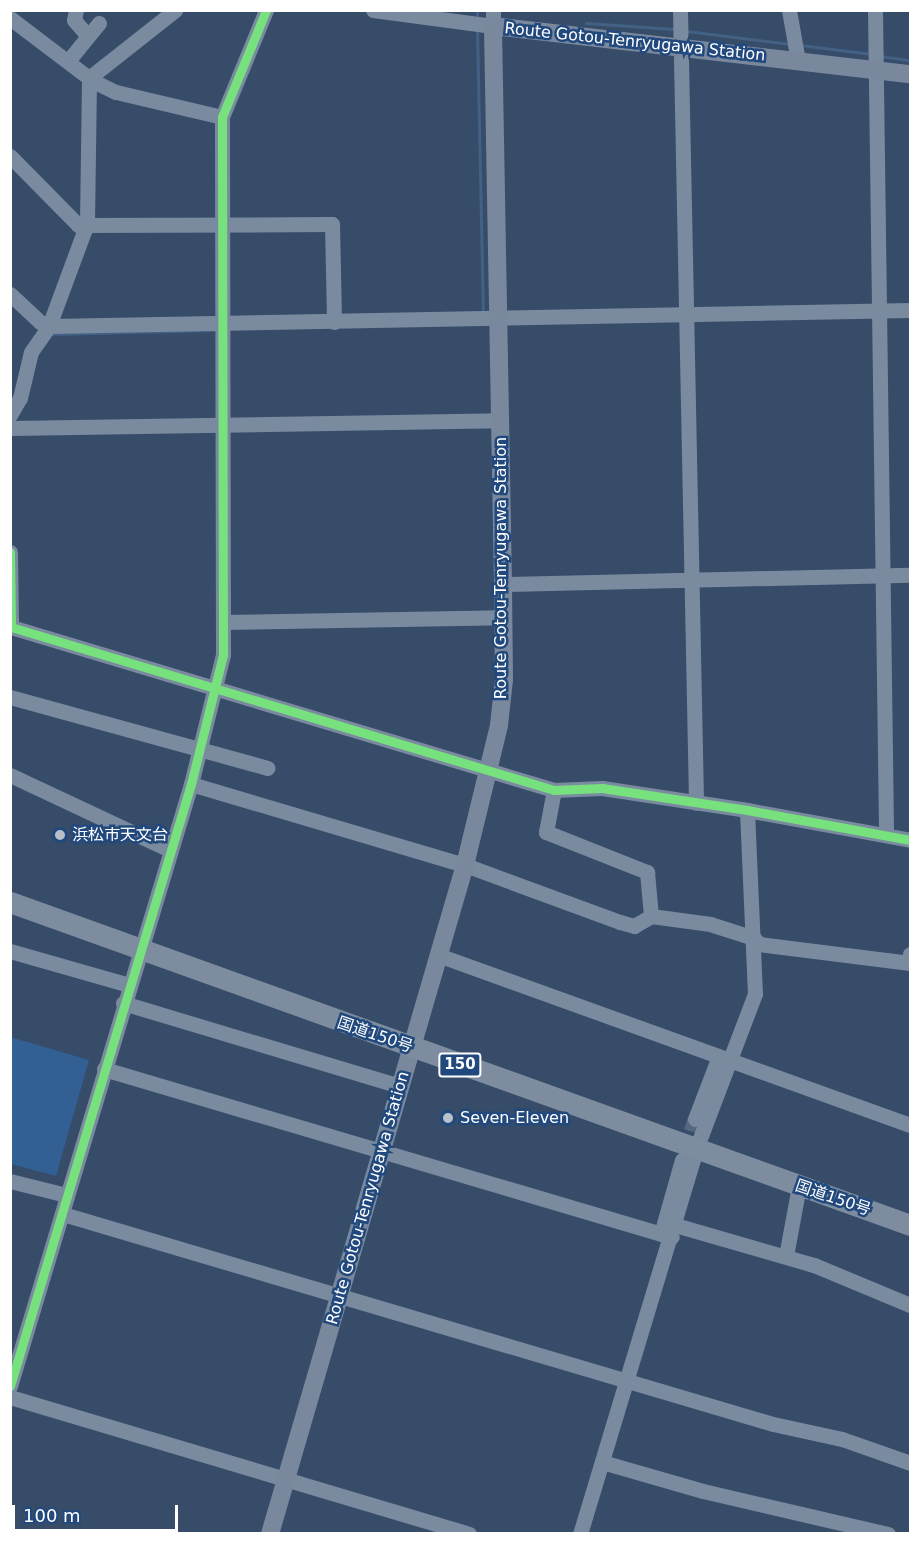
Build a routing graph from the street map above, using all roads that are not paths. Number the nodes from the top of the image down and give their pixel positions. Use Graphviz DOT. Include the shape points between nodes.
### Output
graph roads {
  1 [pos="76,10"];
  2 [pos="175,10"];
  3 [pos="266,10"];
  4 [pos="374,10"];
  5 [pos="680,10"];
  6 [pos="789,10"];
  7 [pos="874,10"];
  8 [pos="10,18"];
  9 [pos="493,18"];
  10 [pos="99,23"];
  11 [pos="88,36"];
  12 [pos="682,48"];
  13 [pos="68,61"];
  14 [pos="798,61"];
  15 [pos="875,70"];
  16 [pos="910,74"];
  17 [pos="89,78"];
  18 [pos="222,117"];
  19 [pos="10,156"];
  20 [pos="223,222"];
  21 [pos="87,223"];
  22 [pos="10,294"];
  23 [pos="877,310"];
  24 [pos="910,310"];
  25 [pos="687,314"];
  26 [pos="498,320"];
  27 [pos="334,322"];
  28 [pos="223,323"];
  29 [pos="49,326"];
  30 [pos="10,415"];
  31 [pos="501,420"];
  32 [pos="223,424"];
  33 [pos="10,428"];
  34 [pos="10,552"];
  35 [pos="882,575"];
  36 [pos="910,575"];
  37 [pos="691,580"];
  38 [pos="503,584"];
  39 [pos="503,617"];
  40 [pos="224,622"];
  41 [pos="12,633"];
  42 [pos="213,688"];
  43 [pos="10,697"];
  44 [pos="197,749"];
  45 [pos="267,768"];
  46 [pos="490,771"];
  47 [pos="10,775"];
  48 [pos="190,784"];
  49 [pos="554,790"];
  50 [pos="696,803"];
  51 [pos="747,810"];
  52 [pos="886,833"];
  53 [pos="910,840"];
  54 [pos="171,850"];
  55 [pos="465,865"];
  56 [pos="10,902"];
  57 [pos="651,915"];
  58 [pos="754,938"];
  59 [pos="140,949"];
  60 [pos="10,951"];
  61 [pos="910,954"];
  62 [pos="438,955"];
  63 [pos="129,985"];
  64 [pos="123,1003"];
  65 [pos="411,1047"];
  66 [pos="725,1059"];
  67 [pos="104,1069"];
  68 [pos="400,1086"];
  69 [pos="695,1119"];
  70 [pos="910,1125"];
  71 [pos="382,1150"];
  72 [pos="689,1155"];
  73 [pos="10,1181"];
  74 [pos="799,1186"];
  75 [pos="66,1195"];
  76 [pos="63,1214"];
  77 [pos="910,1226"];
  78 [pos="669,1232"];
  79 [pos="786,1256"];
  80 [pos="340,1295"];
  81 [pos="910,1305"];
  82 [pos="628,1380"];
  83 [pos="10,1386"];
  84 [pos="10,1397"];
  85 [pos="602,1462"];
  86 [pos="910,1463"];
  87 [pos="286,1480"];
  88 [pos="270,1533"];
  89 [pos="469,1533"];
  90 [pos="580,1533"];
  91 [pos="888,1533"];
  1 -- 11 [label="street" via="74,20"];
  2 -- 17 [label="street"];
  3 -- 18 [label="street"];
  4 -- 9 [label="street"];
  5 -- 12 [label="street"];
  6 -- 14 [label="street"];
  7 -- 15 [label="street"];
  8 -- 13 [label="street"];
  9 -- 12 [label="main road, Route Gotou-Tenryugawa Station"];
  9 -- 26 [label="main road, Route Gotou-Tenryugawa Station"];
  10 -- 11 [label="street"];
  11 -- 13 [label="street"];
  12 -- 14 [label="main road, Route Gotou-Tenryugawa Station"];
  12 -- 25 [label="street"];
  13 -- 17 [label="street"];
  14 -- 15 [label="main road, Route Gotou-Tenryugawa Station"];
  15 -- 16 [label="main road, Route Gotou-Tenryugawa Station"];
  15 -- 23 [label="street"];
  17 -- 18 [label="street" via="139,100"];
  17 -- 21 [label="street"];
  18 -- 20 [label="street"];
  19 -- 21 [label="street" via="78,225"];
  20 -- 21 [label="street"];
  20 -- 27 [label="street" via="332,224"];
  20 -- 28 [label="street"];
  21 -- 29 [label="street"];
  22 -- 29 [label="street"];
  23 -- 24 [label="street"];
  23 -- 25 [label="street"];
  23 -- 35 [label="street"];
  25 -- 26 [label="street"];
  25 -- 37 [label="street"];
  26 -- 27 [label="street"];
  26 -- 31 [label="main road, Route Gotou-Tenryugawa Station"];
  27 -- 28 [label="street"];
  28 -- 29 [label="street"];
  28 -- 32 [label="street"];
  29 -- 30 [label="street" via="31,352 20,398"];
  31 -- 32 [label="street"];
  31 -- 38 [label="main road, Route Gotou-Tenryugawa Station"];
  32 -- 33 [label="street"];
  32 -- 40 [label="street"];
  34 -- 41 [label="street"];
  35 -- 36 [label="street"];
  35 -- 37 [label="street"];
  35 -- 52 [label="street"];
  37 -- 38 [label="street"];
  37 -- 50 [label="street"];
  38 -- 39 [label="main road, Route Gotou-Tenryugawa Station"];
  39 -- 40 [label="street"];
  39 -- 46 [label="main road, Route Gotou-Tenryugawa Station" via="504,680"];
  40 -- 42 [label="street" via="223,655"];
  41 -- 42 [label="street"];
  42 -- 44 [label="street"];
  42 -- 46 [label="street"];
  43 -- 44 [label="street"];
  44 -- 45 [label="street"];
  44 -- 48 [label="street"];
  46 -- 49 [label="street"];
  46 -- 55 [label="main road, Route Gotou-Tenryugawa Station"];
  47 -- 54 [label="street"];
  48 -- 54 [label="street"];
  48 -- 55 [label="street"];
  49 -- 50 [label="street" via="602,789"];
  49 -- 57 [label="street" via="546,832 646,872"];
  50 -- 51 [label="street"];
  51 -- 52 [label="street"];
  51 -- 58 [label="street"];
  52 -- 53 [label="street"];
  54 -- 59 [label="street"];
  55 -- 57 [label="street" via="634,926"];
  55 -- 62 [label="main road, Route Gotou-Tenryugawa Station"];
  56 -- 59 [label="highway, 国道150号 / 150"];
  57 -- 58 [label="street" via="710,924"];
  58 -- 61 [label="street" via="759,944 910,963"];
  58 -- 66 [label="street" via="755,994"];
  59 -- 63 [label="street"];
  59 -- 65 [label="highway, 国道150号 / 150"];
  60 -- 63 [label="street"];
  62 -- 65 [label="main road, Route Gotou-Tenryugawa Station"];
  62 -- 66 [label="street"];
  63 -- 64 [label="street"];
  64 -- 67 [label="street"];
  64 -- 68 [label="street"];
  65 -- 68 [label="main road, Route Gotou-Tenryugawa Station"];
  65 -- 72 [label="highway, 国道150号 / 150"];
  66 -- 69 [label="street"];
  66 -- 70 [label="street"];
  66 -- 72 [label="street"];
  67 -- 71 [label="street"];
  67 -- 75 [label="street"];
  68 -- 71 [label="main road, Route Gotou-Tenryugawa Station"];
  71 -- 78 [label="street"];
  71 -- 80 [label="main road, Route Gotou-Tenryugawa Station"];
  72 -- 74 [label="highway, 国道150号 / 150"];
  72 -- 78 [label="street"];
  73 -- 75 [label="street"];
  74 -- 77 [label="highway, 国道150号 / 150"];
  74 -- 79 [label="street"];
  75 -- 76 [label="street"];
  76 -- 80 [label="street"];
  76 -- 83 [label="street"];
  78 -- 79 [label="street"];
  78 -- 82 [label="street"];
  79 -- 81 [label="street"];
  80 -- 82 [label="street"];
  80 -- 87 [label="main road, Route Gotou-Tenryugawa Station"];
  82 -- 85 [label="street"];
  82 -- 86 [label="street" via="773,1424 842,1439"];
  84 -- 87 [label="street"];
  85 -- 90 [label="street"];
  85 -- 91 [label="street" via="703,1491"];
  87 -- 88 [label="main road, Route Gotou-Tenryugawa Station"];
  87 -- 89 [label="street"];
}
